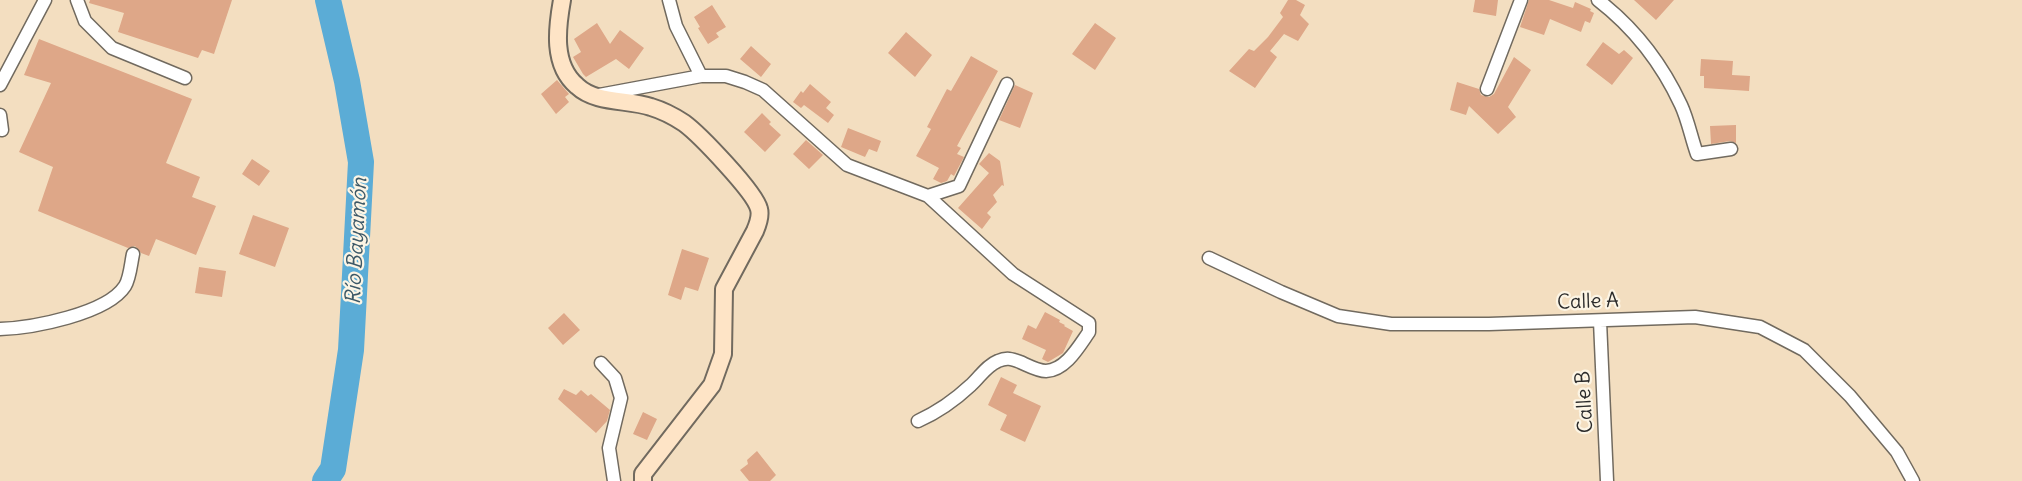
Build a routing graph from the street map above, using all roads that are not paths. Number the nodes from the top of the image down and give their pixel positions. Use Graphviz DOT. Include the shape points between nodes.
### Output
graph roads {
  1 [pos="45,0"];
  2 [pos="77,0"];
  3 [pos="562,0"];
  4 [pos="669,0"];
  5 [pos="1521,0"];
  6 [pos="1598,0"];
  7 [pos="701,76"];
  8 [pos="185,78"];
  9 [pos="1007,84"];
  10 [pos="0,85"];
  11 [pos="1487,90"];
  12 [pos="595,96"];
  13 [pos="0,115"];
  14 [pos="2,130"];
  15 [pos="1731,149"];
  16 [pos="928,196"];
  17 [pos="133,254"];
  18 [pos="1209,258"];
  19 [pos="1600,321"];
  20 [pos="0,328"];
  21 [pos="601,363"];
  22 [pos="918,421"];
  23 [pos="614,481"];
  24 [pos="643,481"];
  25 [pos="1607,481"];
  26 [pos="1913,481"];
  1 -- 10 [label="street"];
  2 -- 8 [label="street" via="85,21 112,48"];
  3 -- 12 [label="street" via="556,34 563,66 577,86"];
  4 -- 7 [label="street" via="676,26"];
  5 -- 11 [label="street"];
  6 -- 15 [label="street" via="1622,18 1670,83 1697,154"];
  7 -- 12 [label="street"];
  7 -- 16 [label="street" via="726,76 763,90 847,165"];
  9 -- 16 [label="street" via="959,186"];
  12 -- 24 [label="street" via="651,107 684,123 735,173 759,208 759,223 724,289 723,354 712,385 643,474"];
  13 -- 14 [label="street"];
  16 -- 22 [label="street" via="1013,274 1089,323 1089,332 1058,367 1046,371 1009,357 998,361 953,401"];
  17 -- 20 [label="street" via="125,286 104,304 63,320"];
  18 -- 19 [label="street, Calle A" via="1338,316 1391,324"];
  19 -- 25 [label="street, Calle B"];
  19 -- 26 [label="street, Calle A" via="1695,317 1760,327 1804,350 1850,396 1897,452"];
  21 -- 23 [label="street" via="615,378 621,398 609,448"];
}
